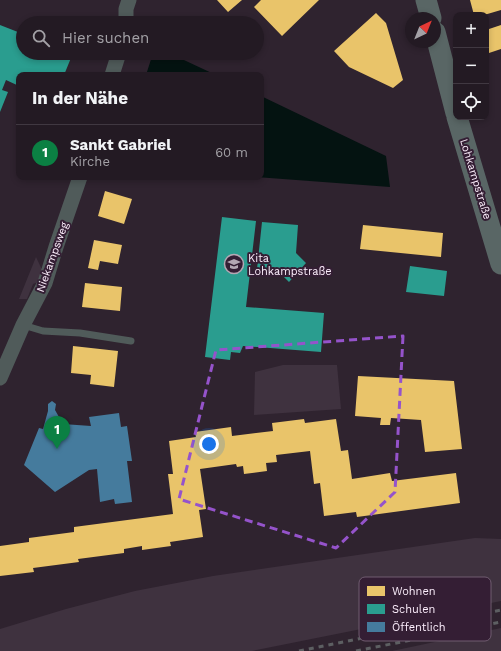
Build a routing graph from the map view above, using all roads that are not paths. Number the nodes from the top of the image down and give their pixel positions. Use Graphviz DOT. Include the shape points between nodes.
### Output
graph roads {
  1 [pos="128,0"];
  2 [pos="426,0"];
  3 [pos="429,12"];
  4 [pos="126,16"];
  5 [pos="439,48"];
  6 [pos="117,60"];
  7 [pos="113,72"];
  8 [pos="453,101"];
  9 [pos="458,120"];
  10 [pos="79,180"];
  11 [pos="501,264"];
  12 [pos="23,325"];
  13 [pos="131,341"];
  14 [pos="0,378"];
  1 -- 4 [label="street"];
  2 -- 3 [label="street"];
  5 -- 8 [label="street"];
  6 -- 7 [label="street"];
  9 -- 11 [label="street, Lohkampstraße"];
  10 -- 12 [label="street, Niekampsweg" via="45,283"];
  12 -- 13 [label="lane" via="43,331 80,333"];
  12 -- 14 [label="street, Niekampsweg"];
}
